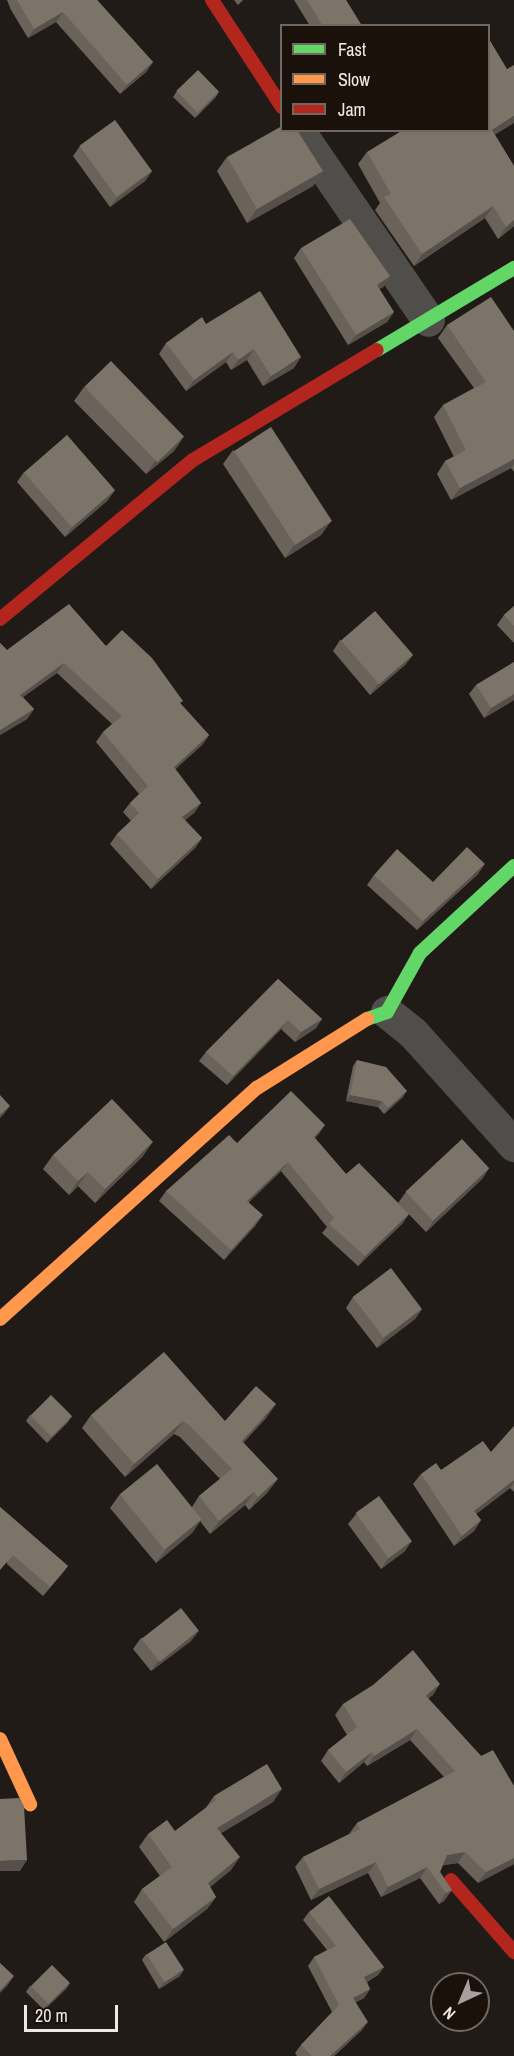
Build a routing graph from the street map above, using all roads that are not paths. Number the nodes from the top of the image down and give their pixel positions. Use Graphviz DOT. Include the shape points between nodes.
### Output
graph roads {
  1 [pos="212,0"];
  2 [pos="280,104"];
  3 [pos="299,132"];
  4 [pos="514,268"];
  5 [pos="428,320"];
  6 [pos="0,619"];
  7 [pos="514,866"];
  8 [pos="387,1012"];
  9 [pos="514,1145"];
  10 [pos="0,1319"];
  11 [pos="0,1739"];
  12 [pos="30,1804"];
  13 [pos="451,1880"];
  14 [pos="514,1952"];
  1 -- 2 [label="street"];
  3 -- 5 [label="street"];
  4 -- 5 [label="street"];
  5 -- 6 [label="street" via="193,460"];
  7 -- 8 [label="street" via="420,952"];
  8 -- 9 [label="street" via="413,1034"];
  8 -- 10 [label="street" via="360,1022 257,1088"];
  11 -- 12 [label="street"];
  13 -- 14 [label="street"];
}
